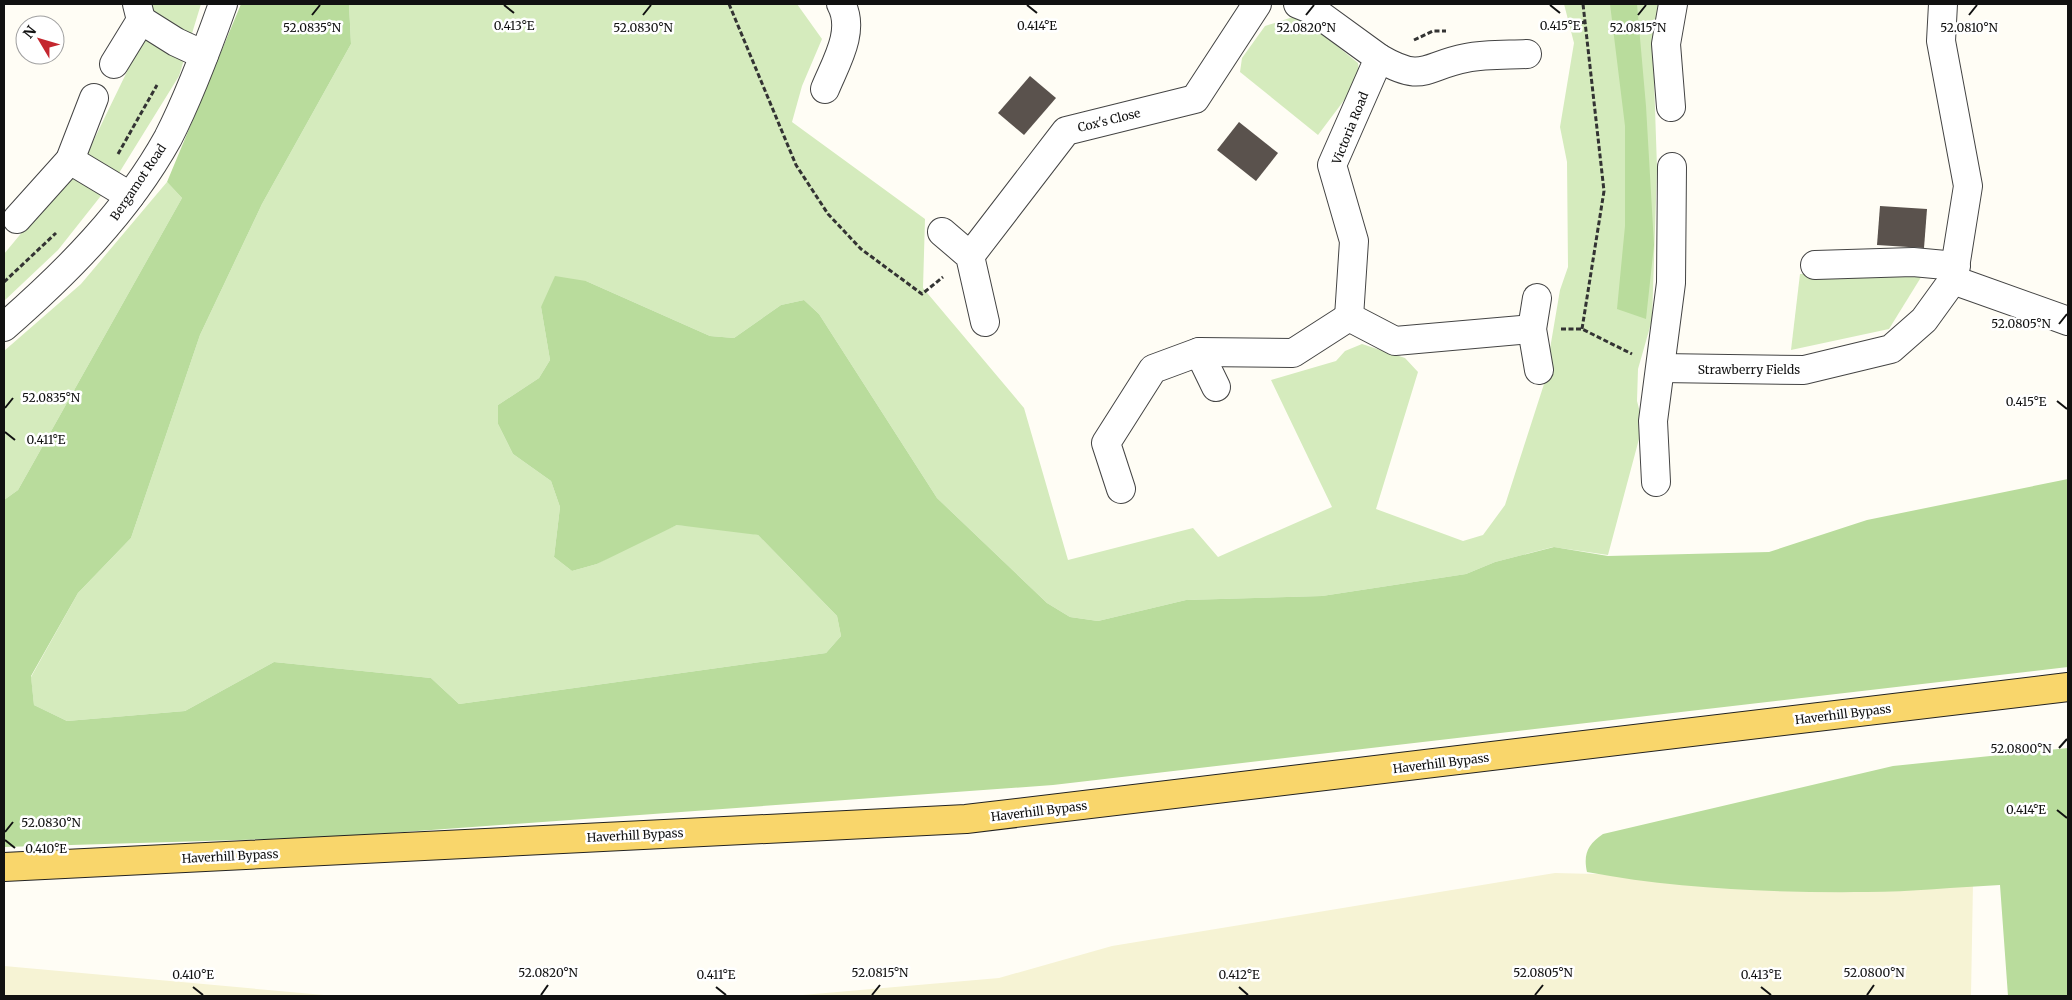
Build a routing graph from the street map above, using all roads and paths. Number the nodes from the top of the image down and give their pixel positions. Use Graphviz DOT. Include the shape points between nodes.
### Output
graph roads {
  1 [pos="223,4"];
  2 [pos="729,4"];
  3 [pos="841,4"];
  4 [pos="1257,4"];
  5 [pos="1298,4"];
  6 [pos="1583,4"];
  7 [pos="1673,4"];
  8 [pos="1943,4"];
  9 [pos="139,12"];
  10 [pos="1586,22"];
  11 [pos="1548,29"];
  12 [pos="1527,54"];
  13 [pos="204,55"];
  14 [pos="1379,58"];
  15 [pos="114,64"];
  16 [pos="825,89"];
  17 [pos="94,98"];
  18 [pos="1671,107"];
  19 [pos="70,160"];
  20 [pos="1672,167"];
  21 [pos="130,196"];
  22 [pos="17,219"];
  23 [pos="942,232"];
  24 [pos="970,256"];
  25 [pos="1816,265"];
  26 [pos="1955,273"];
  27 [pos="922,294"];
  28 [pos="1537,298"];
  29 [pos="1350,317"];
  30 [pos="2068,321"];
  31 [pos="985,322"];
  32 [pos="4,327"];
  33 [pos="1543,329"];
  34 [pos="1582,329"];
  35 [pos="1199,352"];
  36 [pos="1661,368"];
  37 [pos="1539,370"];
  38 [pos="1216,387"];
  39 [pos="1656,482"];
  40 [pos="1121,489"];
  41 [pos="2068,687"];
  42 [pos="4,867"];
  1 -- 13 [label="street, Bergamot Road"];
  2 -- 27 [label="path" via="796,165 828,214 861,249"];
  3 -- 16 [label="street" via="846,12 845,41"];
  4 -- 24 [label="street, Cox's Close" via="1195,99 1066,131"];
  5 -- 14 [label="street" via="1313,10"];
  6 -- 10 [label="path"];
  7 -- 18 [label="street" via="1666,44"];
  8 -- 26 [label="street, Strawberry Fields" via="1941,40 1968,186"];
  9 -- 13 [label="street" via="176,42"];
  9 -- 15 [label="street"];
  10 -- 11 [label="path"];
  10 -- 34 [label="path" via="1604,191"];
  12 -- 14 [label="street" via="1466,58 1423,72 1400,70"];
  13 -- 21 [label="street, Bergamot Road" via="168,138"];
  14 -- 29 [label="street, Victoria Road" via="1332,165 1354,241"];
  17 -- 19 [label="street"];
  19 -- 21 [label="street"];
  19 -- 22 [label="street"];
  20 -- 36 [label="street" via="1671,283"];
  21 -- 32 [label="street, Bergamot Road" via="86,250 46,291"];
  23 -- 24 [label="street"];
  24 -- 31 [label="street"];
  25 -- 26 [label="street" via="1913,262"];
  26 -- 30 [label="street"];
  26 -- 36 [label="street, Strawberry Fields" via="1924,320 1892,349 1804,370"];
  28 -- 33 [label="street"];
  29 -- 33 [label="street" via="1395,341"];
  29 -- 35 [label="street" via="1293,353"];
  33 -- 34 [label="path"];
  33 -- 37 [label="street"];
  34 -- 36 [label="path"];
  35 -- 38 [label="street"];
  35 -- 40 [label="street" via="1153,369 1106,443"];
  36 -- 39 [label="street" via="1653,421"];
  41 -- 42 [label="main road, Haverhill Bypass" via="966,819"];
}
